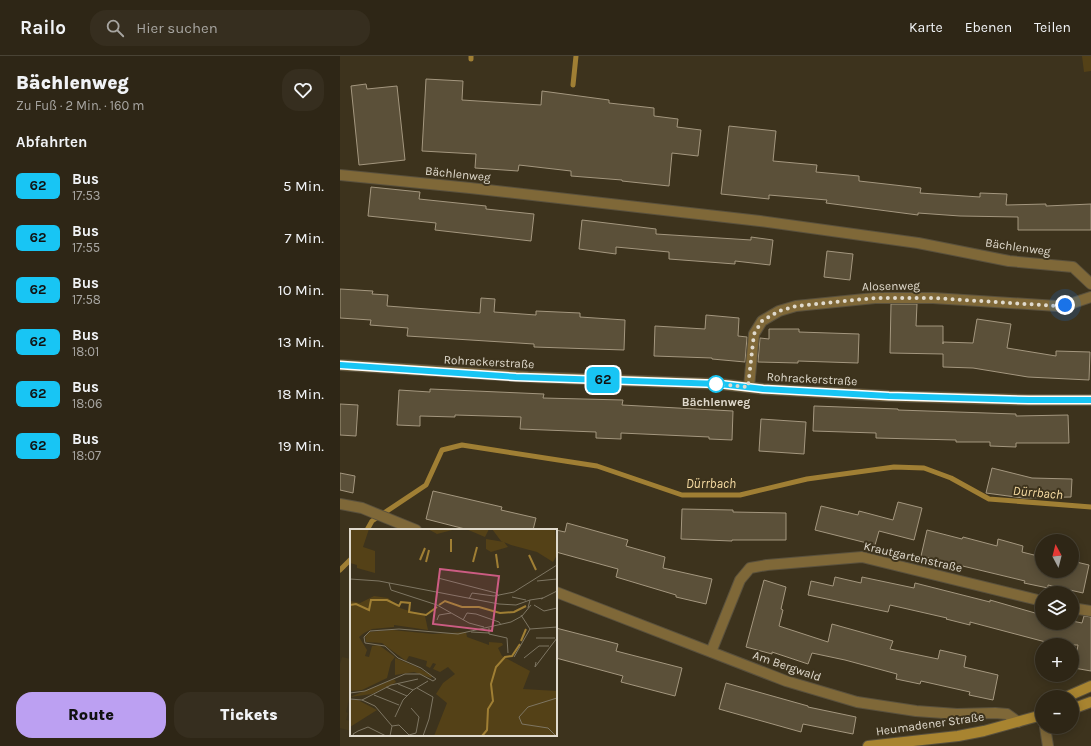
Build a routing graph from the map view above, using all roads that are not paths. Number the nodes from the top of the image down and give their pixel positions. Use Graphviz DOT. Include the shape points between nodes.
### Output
graph roads {
  1 [pos="340,175"];
  2 [pos="1091,284"];
  3 [pos="1091,297"];
  4 [pos="340,365"];
  5 [pos="748,387"];
  6 [pos="1091,400"];
  7 [pos="340,504"];
  8 [pos="414,529"];
  9 [pos="557,592"];
  10 [pos="1035,599"];
  11 [pos="1079,609"];
  12 [pos="1091,611"];
  13 [pos="710,652"];
  14 [pos="1091,686"];
  15 [pos="1079,690"];
  16 [pos="1091,702"];
  17 [pos="1079,706"];
  18 [pos="1035,717"];
  19 [pos="1018,722"];
  20 [pos="1046,734"];
  21 [pos="868,746"];
  22 [pos="1048,746"];
  1 -- 2 [label="street, Bächlenweg" via="760,221 918,243 1009,261 1073,267"];
  3 -- 5 [label="street, Alosenweg" via="1057,306 933,298 875,298 796,306 779,311 762,321 754,334"];
  4 -- 5 [label="street, Rohrackerstraße" via="516,377"];
  5 -- 6 [label="street, Rohrackerstraße" via="889,396"];
  7 -- 8 [label="street" via="362,508"];
  9 -- 13 [label="street, Am Bergwald"];
  10 -- 13 [label="street, Krautgartenstraße" via="862,557 767,565 750,568 740,580"];
  11 -- 12 [label="street"];
  13 -- 19 [label="street, Am Bergwald" via="786,681 857,702 950,714 1007,714"];
  14 -- 15 [label="main road"];
  16 -- 17 [label="main road"];
  18 -- 19 [label="main road, Heumadener Straße"];
  19 -- 21 [label="main road, Heumadener Straße" via="984,732"];
  20 -- 22 [label="street"];
}
